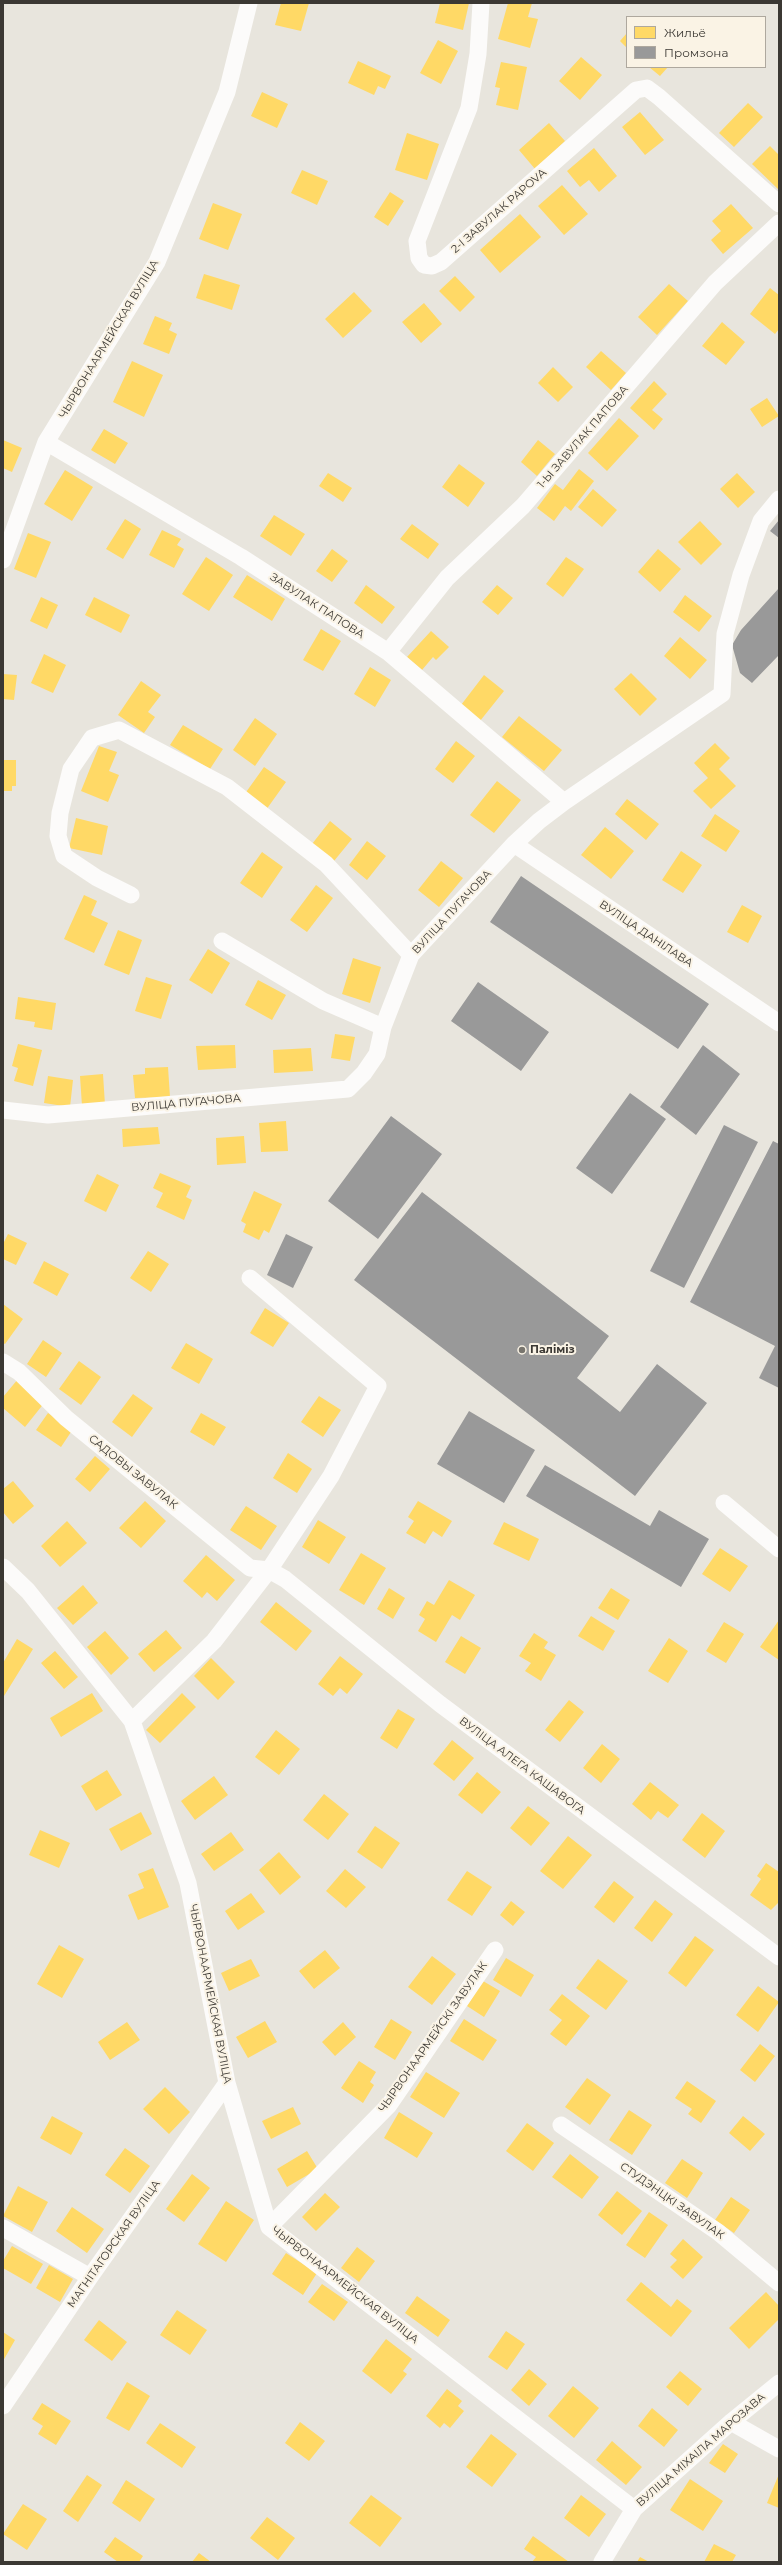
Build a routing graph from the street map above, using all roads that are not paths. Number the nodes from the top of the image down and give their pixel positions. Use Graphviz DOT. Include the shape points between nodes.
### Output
graph roads {
  1 [pos="249,3"];
  2 [pos="481,3"];
  3 [pos="779,204"];
  4 [pos="779,223"];
  5 [pos="46,442"];
  6 [pos="779,499"];
  7 [pos="3,560"];
  8 [pos="388,652"];
  9 [pos="564,802"];
  10 [pos="514,844"];
  11 [pos="131,895"];
  12 [pos="222,941"];
  13 [pos="411,955"];
  14 [pos="779,1023"];
  15 [pos="384,1027"];
  16 [pos="3,1110"];
  17 [pos="250,1278"];
  18 [pos="3,1362"];
  19 [pos="724,1503"];
  20 [pos="779,1549"];
  21 [pos="3,1567"];
  22 [pos="269,1570"];
  23 [pos="132,1721"];
  24 [pos="495,1950"];
  25 [pos="779,1957"];
  26 [pos="227,2083"];
  27 [pos="561,2125"];
  28 [pos="269,2227"];
  29 [pos="3,2228"];
  30 [pos="90,2277"];
  31 [pos="779,2283"];
  32 [pos="779,2383"];
  33 [pos="3,2406"];
  34 [pos="731,2422"];
  35 [pos="779,2449"];
  36 [pos="634,2509"];
  37 [pos="602,2562"];
  1 -- 5 [label="street, ЧЫРВОНААРМЕЙСКАЯ ВУЛІЦА" via="227,92 157,262"];
  2 -- 3 [label="street, 2-І ЗАВУЛАК PAPOVA" via="478,54 469,108 417,242 419,258 424,265 432,266 441,262 636,90 647,88"];
  4 -- 8 [label="street, 1-Ы ЗАВУЛАК ПАПОВА" via="715,283 523,506 447,578"];
  5 -- 7 [label="street, ЧЫРВОНААРМЕЙСКАЯ ВУЛІЦА"];
  5 -- 8 [label="street, ЗАВУЛАК ПАПОВА" via="241,556"];
  6 -- 9 [label="street, ВУЛІЦА ПУГАЧОВА" via="761,522 742,575 725,634 722,694"];
  8 -- 9 [label="street, ЗАВУЛАК ПАПОВА"];
  9 -- 10 [label="street, ВУЛІЦА ПУГАЧОВА"];
  10 -- 13 [label="street, ВУЛІЦА ПУГАЧОВА"];
  10 -- 14 [label="street, ВУЛІЦА ДАНІЛАВА"];
  11 -- 13 [label="street" via="97,878 64,856 58,836 60,813 71,769 92,738 119,730 227,787 326,864"];
  12 -- 15 [label="street" via="323,1001"];
  13 -- 15 [label="street, ВУЛІЦА ПУГАЧОВА"];
  15 -- 16 [label="street, ВУЛІЦА ПУГАЧОВА" via="377,1054 364,1073 348,1089 48,1115"];
  17 -- 22 [label="street" via="378,1386 331,1476"];
  18 -- 22 [label="street, САДОВЫ ЗАВУЛАК" via="19,1372 66,1418 250,1568"];
  19 -- 20 [label="street"];
  21 -- 23 [label="street, ЧЫРВОНААРМЕЙСКАЯ ВУЛІЦА" via="28,1591"];
  22 -- 23 [label="street" via="214,1641"];
  22 -- 25 [label="street, ВУЛІЦА АЛЕГА КАШАВОГА" via="285,1579 440,1704"];
  23 -- 26 [label="street, ЧЫРВОНААРМЕЙСКАЯ ВУЛІЦА" via="188,1883"];
  24 -- 28 [label="street, ЧЫРВОНААРМЕЙСКІ ЗАВУЛАК" via="389,2105"];
  26 -- 28 [label="street, ЧЫРВОНААРМЕЙСКАЯ ВУЛІЦА"];
  26 -- 30 [label="street, МАГНІТАГОРСКАЯ ВУЛІЦА"];
  27 -- 31 [label="street, СТУДЭНЦКІ ЗАВУЛАК" via="718,2232"];
  28 -- 36 [label="street, ЧЫРВОНААРМЕЙСКАЯ ВУЛІЦА"];
  29 -- 30 [label="street"];
  30 -- 33 [label="street, МАГНІТАГОРСКАЯ ВУЛІЦА"];
  32 -- 34 [label="street, ВУЛІЦА МІХАІЛА МАРОЗАВА"];
  34 -- 35 [label="street"];
  34 -- 36 [label="street, ВУЛІЦА МІХАІЛА МАРОЗАВА"];
  36 -- 37 [label="street, ВУЛІЦА МІХАІЛА МАРОЗАВА"];
}
